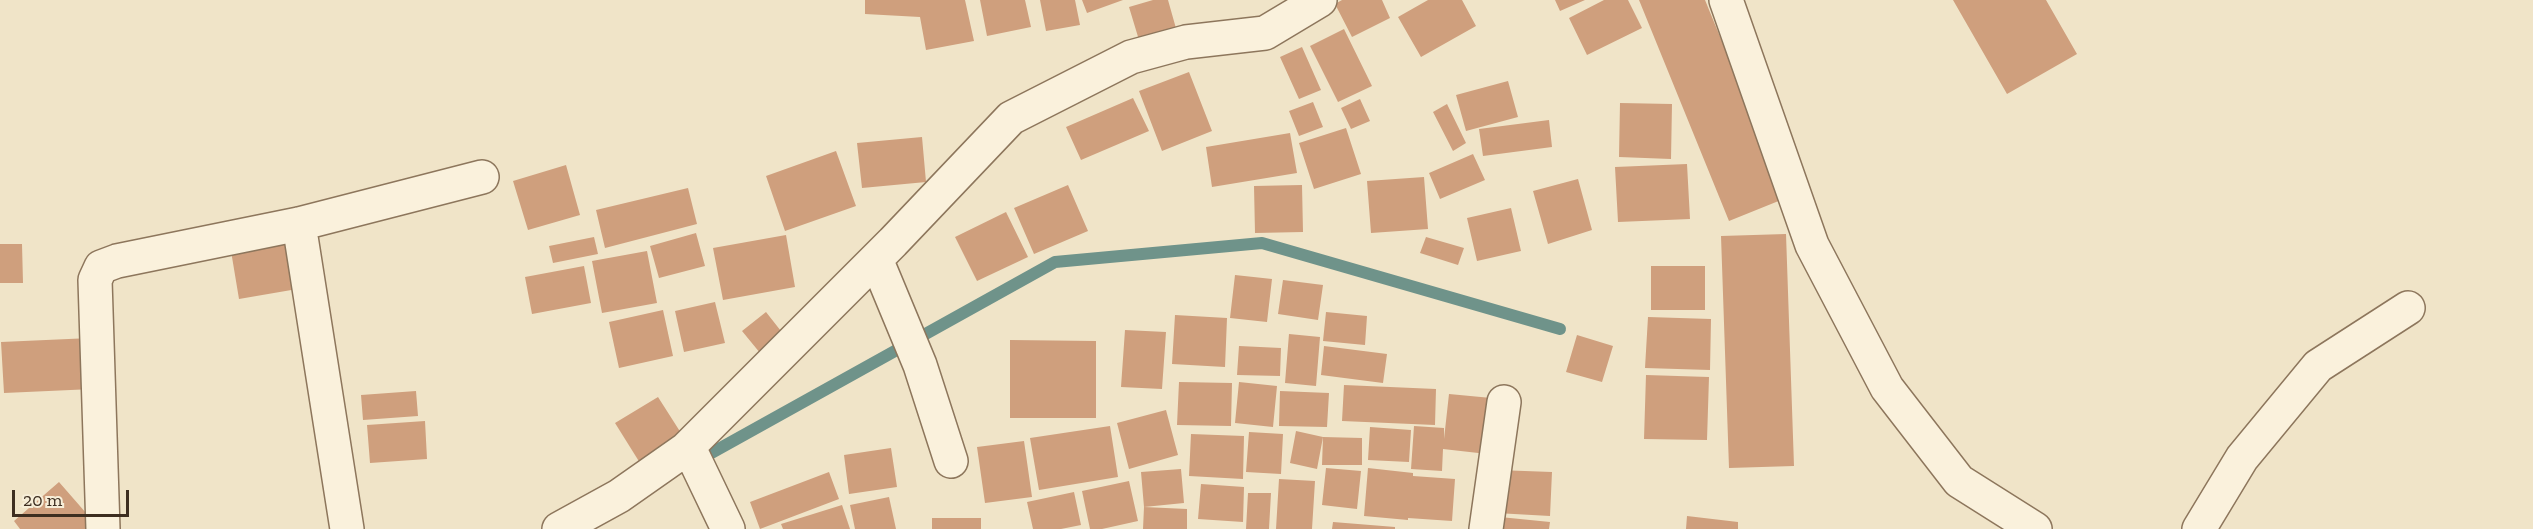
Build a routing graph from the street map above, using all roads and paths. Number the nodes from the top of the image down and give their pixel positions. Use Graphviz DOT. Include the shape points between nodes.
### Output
graph roads {
  1 [pos="1320,0"];
  2 [pos="1726,0"];
  3 [pos="482,177"];
  4 [pos="300,224"];
  5 [pos="876,259"];
  6 [pos="2408,308"];
  7 [pos="1504,402"];
  8 [pos="951,461"];
  9 [pos="696,464"];
  10 [pos="104,529"];
  11 [pos="347,529"];
  12 [pos="559,529"];
  13 [pos="728,529"];
  14 [pos="1486,529"];
  15 [pos="2035,529"];
  16 [pos="2199,529"];
  1 -- 5 [label="street" via="1265,33 1186,42 1131,57 1011,118"];
  2 -- 15 [label="street" via="1812,245 1887,388 1959,481"];
  3 -- 4 [label="street"];
  4 -- 10 [label="street" via="101,267 95,280"];
  4 -- 11 [label="street"];
  5 -- 8 [label="street" via="920,365"];
  5 -- 9 [label="street"];
  6 -- 16 [label="street" via="2318,366 2242,459"];
  7 -- 14 [label="street"];
  9 -- 12 [label="street" via="619,496"];
  9 -- 13 [label="street"];
}
